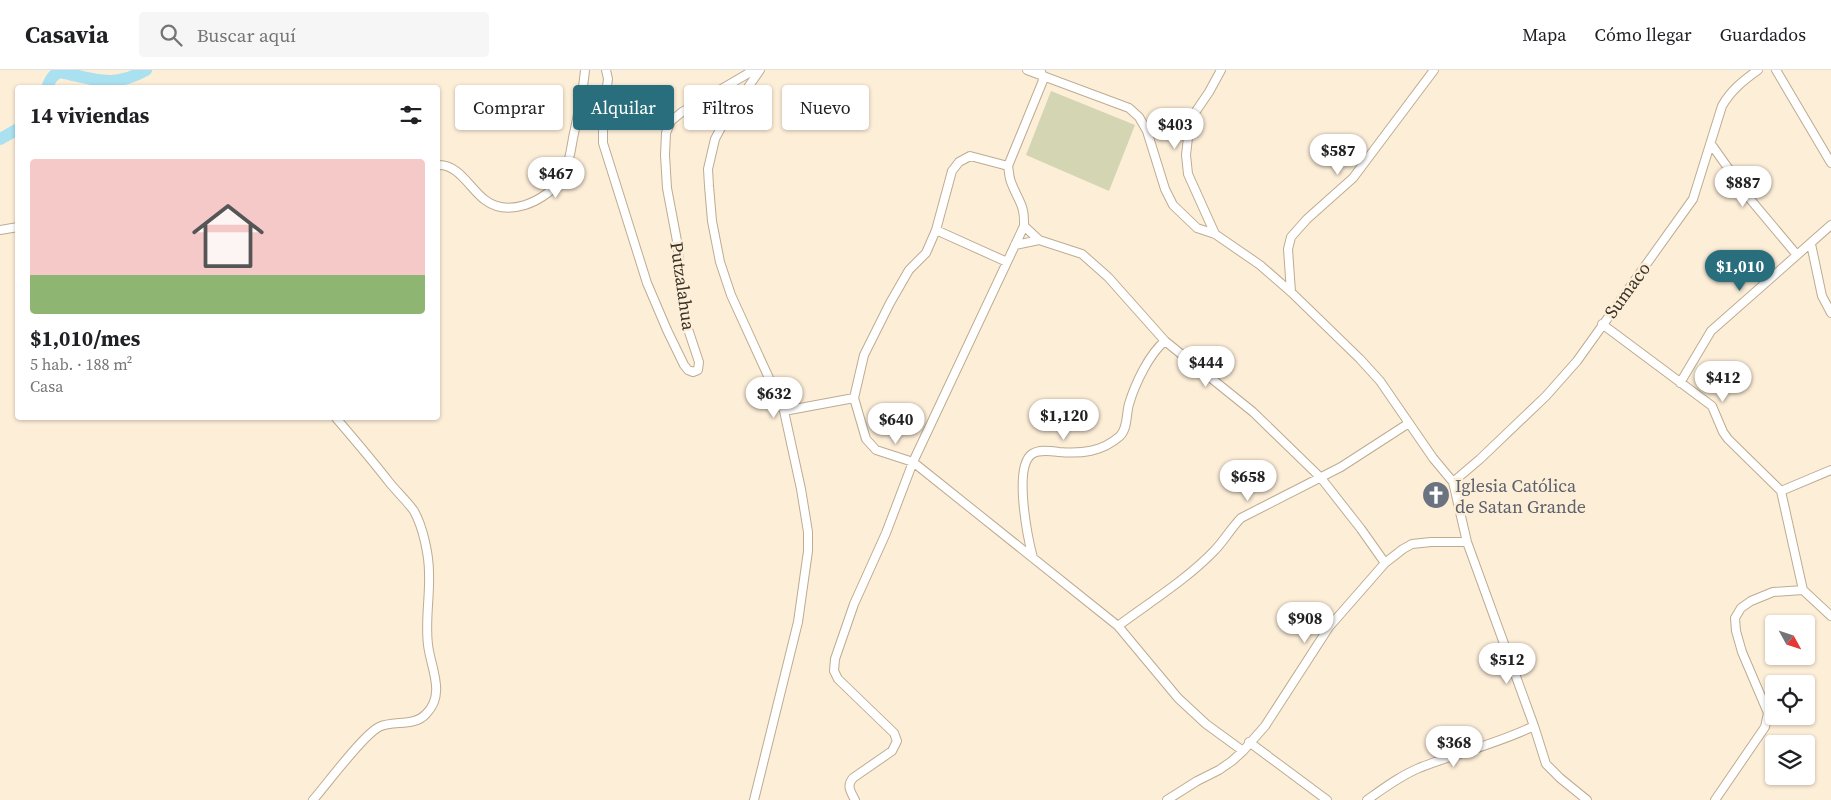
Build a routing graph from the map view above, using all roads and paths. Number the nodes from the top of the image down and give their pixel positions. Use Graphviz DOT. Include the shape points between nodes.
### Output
graph roads {
  1 [pos="586,70"];
  2 [pos="606,70"];
  3 [pos="754,70"];
  4 [pos="760,70"];
  5 [pos="1027,70"];
  6 [pos="1221,70"];
  7 [pos="1434,70"];
  8 [pos="1758,70"];
  9 [pos="1776,70"];
  10 [pos="1042,74"];
  11 [pos="1711,144"];
  12 [pos="1831,160"];
  13 [pos="440,165"];
  14 [pos="1008,166"];
  15 [pos="1831,225"];
  16 [pos="1024,226"];
  17 [pos="15,228"];
  18 [pos="0,230"];
  19 [pos="936,230"];
  20 [pos="1215,234"];
  21 [pos="1039,240"];
  22 [pos="1812,244"];
  23 [pos="1015,245"];
  24 [pos="1797,254"];
  25 [pos="1007,262"];
  26 [pos="1291,292"];
  27 [pos="1831,313"];
  28 [pos="1602,324"];
  29 [pos="1164,341"];
  30 [pos="1680,383"];
  31 [pos="854,398"];
  32 [pos="784,411"];
  33 [pos="338,420"];
  34 [pos="1409,423"];
  35 [pos="913,462"];
  36 [pos="1831,470"];
  37 [pos="1321,478"];
  38 [pos="1453,482"];
  39 [pos="1781,491"];
  40 [pos="1467,542"];
  41 [pos="1033,558"];
  42 [pos="1385,563"];
  43 [pos="1803,590"];
  44 [pos="1831,616"];
  45 [pos="1118,626"];
  46 [pos="1534,726"];
  47 [pos="1249,742"];
  48 [pos="1242,751"];
  49 [pos="1175,794"];
  50 [pos="313,800"];
  51 [pos="754,800"];
  52 [pos="855,800"];
  53 [pos="1167,800"];
  54 [pos="1182,800"];
  55 [pos="1327,800"];
  56 [pos="1367,800"];
  57 [pos="1587,800"];
  58 [pos="1715,800"];
  1 -- 13 [label="street" via="564,174 538,200 508,208 495,206 456,172"];
  2 -- 3 [label="street, Putzalahua" via="603,142 647,283 684,365 693,372 698,370 699,362 684,317 677,241 667,188 666,134 671,121 682,112"];
  4 -- 32 [label="street" via="715,139 708,169 709,186 720,262"];
  5 -- 10 [label="street"];
  6 -- 20 [label="street" via="1190,120 1186,154 1188,174"];
  7 -- 26 [label="street" via="1352,178 1291,237 1288,249"];
  8 -- 11 [label="street, Sumaco" via="1728,96"];
  9 -- 12 [label="street"];
  10 -- 14 [label="street"];
  10 -- 20 [label="street" via="1129,108 1139,117 1174,205 1196,228"];
  11 -- 24 [label="street" via="1750,199"];
  11 -- 28 [label="street, Sumaco" via="1693,198"];
  14 -- 16 [label="street" via="1011,182 1025,213"];
  14 -- 19 [label="street" via="970,156 959,162 952,171"];
  15 -- 22 [label="street"];
  16 -- 21 [label="street"];
  16 -- 23 [label="street"];
  17 -- 18 [label="street"];
  19 -- 25 [label="street"];
  19 -- 31 [label="street" via="926,253 909,270 864,355"];
  20 -- 26 [label="street" via="1260,265"];
  21 -- 23 [label="street"];
  21 -- 29 [label="street" via="1082,254 1095,264"];
  22 -- 24 [label="street"];
  22 -- 27 [label="street" via="1822,296"];
  23 -- 25 [label="street"];
  24 -- 30 [label="street" via="1711,331"];
  25 -- 35 [label="street"];
  26 -- 34 [label="street" via="1380,381"];
  28 -- 30 [label="street"];
  28 -- 38 [label="street, Sumaco" via="1562,379"];
  29 -- 37 [label="street" via="1253,412"];
  29 -- 41 [label="street" via="1139,380 1129,402 1125,430 1120,436 1092,452 1041,451 1032,454 1027,461 1022,500"];
  30 -- 39 [label="street" via="1712,406 1728,439"];
  31 -- 32 [label="street"];
  31 -- 35 [label="street" via="866,439 876,450"];
  32 -- 51 [label="street" via="801,489 808,551 798,622"];
  33 -- 50 [label="street" via="414,512 425,541 429,573 428,646 437,691 425,715 410,722 388,723 377,728"];
  34 -- 37 [label="street"];
  34 -- 38 [label="street"];
  35 -- 41 [label="street"];
  35 -- 52 [label="street" via="834,659 838,679 894,733 896,741 892,751 849,782"];
  36 -- 39 [label="street"];
  37 -- 42 [label="street"];
  37 -- 45 [label="street" via="1241,518 1187,575"];
  38 -- 40 [label="street"];
  39 -- 43 [label="street"];
  40 -- 42 [label="street" via="1412,544"];
  40 -- 46 [label="street"];
  41 -- 45 [label="street"];
  42 -- 47 [label="street" via="1329,627 1265,726"];
  43 -- 44 [label="street"];
  43 -- 58 [label="street" via="1773,592 1751,601 1735,618 1742,652 1768,713 1765,727"];
  45 -- 48 [label="street" via="1178,698"];
  46 -- 56 [label="street" via="1504,740 1420,768"];
  46 -- 57 [label="street" via="1546,764"];
  47 -- 48 [label="street"];
  47 -- 55 [label="street"];
  48 -- 49 [label="street" via="1219,770"];
  49 -- 53 [label="street"];
  49 -- 54 [label="street"];
}
